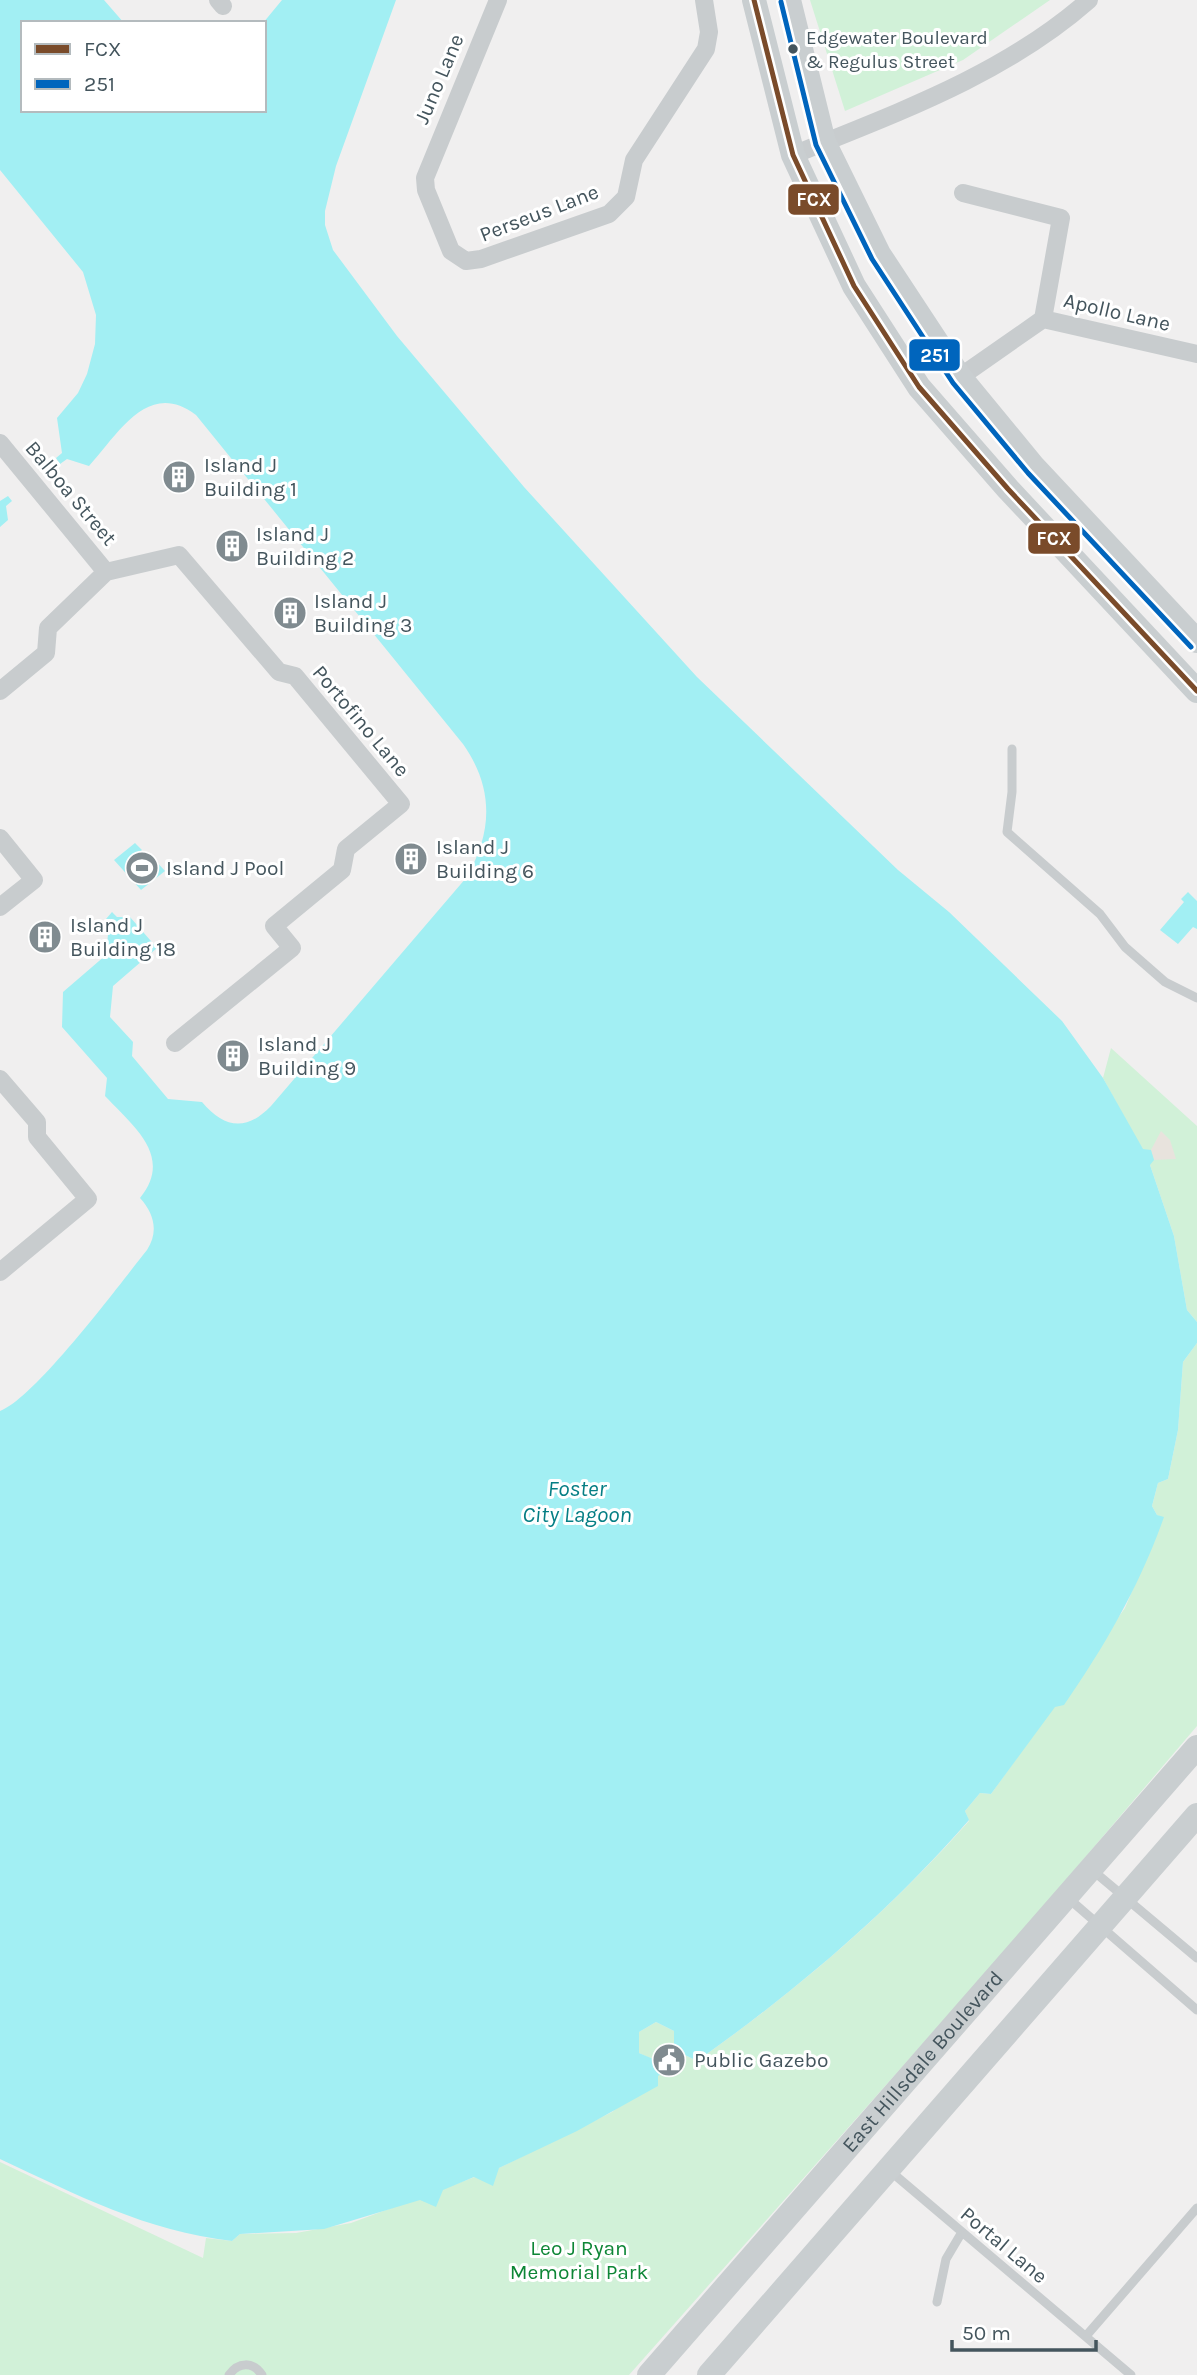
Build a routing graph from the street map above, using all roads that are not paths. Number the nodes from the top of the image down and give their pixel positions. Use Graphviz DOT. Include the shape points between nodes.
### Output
graph roads {
  1 [pos="498,0"];
  2 [pos="704,0"];
  3 [pos="754,0"];
  4 [pos="789,0"];
  5 [pos="1089,0"];
  6 [pos="824,142"];
  7 [pos="793,155"];
  8 [pos="425,178"];
  9 [pos="962,194"];
  10 [pos="1043,319"];
  11 [pos="1197,354"];
  12 [pos="960,377"];
  13 [pos="0,443"];
  14 [pos="106,572"];
  15 [pos="1197,642"];
  16 [pos="0,691"];
  17 [pos="1197,691"];
  18 [pos="1012,749"];
  19 [pos="0,838"];
  20 [pos="0,907"];
  21 [pos="1197,998"];
  22 [pos="175,1043"];
  23 [pos="0,1079"];
  24 [pos="0,1272"];
  25 [pos="1197,1747"];
  26 [pos="1197,1815"];
  27 [pos="1091,1869"];
  28 [pos="1067,1897"];
  29 [pos="1124,1898"];
  30 [pos="1100,1926"];
  31 [pos="1197,1958"];
  32 [pos="1197,2010"];
  33 [pos="888,2169"];
  34 [pos="1197,2208"];
  35 [pos="962,2232"];
  36 [pos="937,2302"];
  37 [pos="1086,2336"];
  38 [pos="229,2375"];
  39 [pos="262,2375"];
  40 [pos="649,2375"];
  41 [pos="709,2375"];
  42 [pos="1131,2375"];
  1 -- 8 [label="street, Juno Lane"];
  2 -- 8 [label="street, Perseus Lane" via="709,32 706,49 634,160 626,197 609,214 481,260 466,261 451,251"];
  3 -- 7 [label="main road"];
  4 -- 6 [label="main road"];
  5 -- 6 [label="street" via="1057,28 961,85"];
  6 -- 7 [label="street"];
  6 -- 12 [label="main road" via="879,254"];
  7 -- 17 [label="main road" via="855,286 919,387"];
  9 -- 10 [label="street" via="1061,218"];
  10 -- 11 [label="street, Apollo Lane"];
  10 -- 12 [label="street, Apollo Lane"];
  12 -- 15 [label="main road" via="1034,467"];
  13 -- 14 [label="street, Balboa Street"];
  14 -- 16 [label="street" via="48,628 46,653"];
  14 -- 22 [label="street, Portofino Lane" via="179,555 279,672 295,676 401,804 346,849 342,870 274,926 292,948"];
  18 -- 21 [label="lane" via="1013,792 1007,832 1100,914 1125,947 1166,982"];
  19 -- 20 [label="street" via="34,880"];
  23 -- 24 [label="street" via="37,1122 37,1137 88,1199"];
  25 -- 27 [label="main road, East Hillsdale Boulevard"];
  26 -- 29 [label="main road, East Hillsdale Boulevard"];
  27 -- 28 [label="main road, East Hillsdale Boulevard"];
  27 -- 29 [label="lane"];
  28 -- 30 [label="lane"];
  28 -- 40 [label="main road, East Hillsdale Boulevard"];
  29 -- 30 [label="main road, East Hillsdale Boulevard"];
  29 -- 31 [label="lane"];
  30 -- 32 [label="lane"];
  30 -- 33 [label="main road, East Hillsdale Boulevard"];
  33 -- 35 [label="lane, Portal Lane"];
  33 -- 41 [label="main road, East Hillsdale Boulevard"];
  34 -- 37 [label="lane"];
  35 -- 36 [label="lane" via="946,2259"];
  35 -- 37 [label="lane, Portal Lane"];
  37 -- 42 [label="lane, Portal Lane"];
  38 -- 39 [label="lane" via="235,2367 247,2364"];
}
